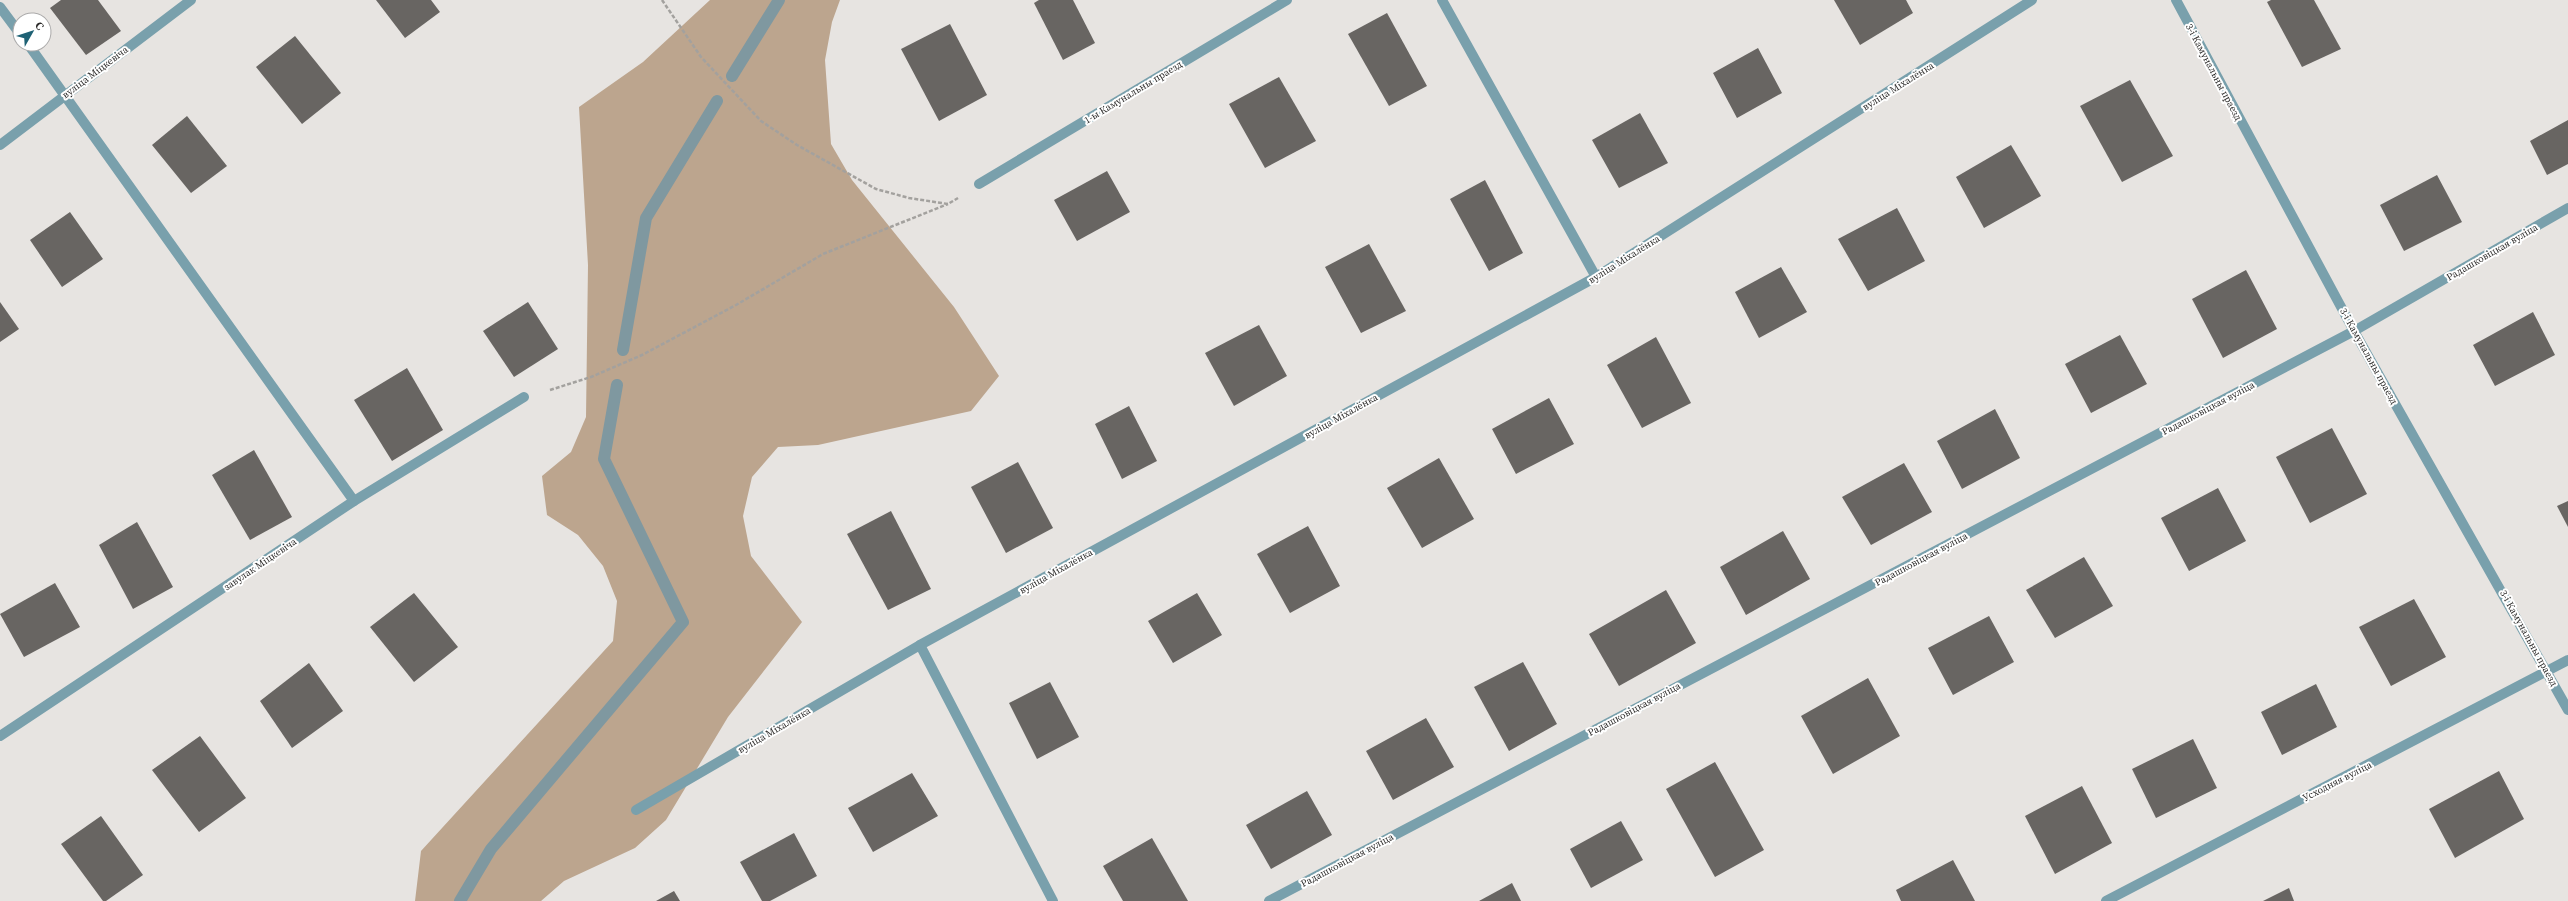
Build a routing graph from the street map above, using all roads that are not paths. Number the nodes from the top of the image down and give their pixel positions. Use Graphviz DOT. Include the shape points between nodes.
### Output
graph roads {
  1 [pos="190,0"];
  2 [pos="1287,0"];
  3 [pos="1442,0"];
  4 [pos="2032,0"];
  5 [pos="2176,0"];
  6 [pos="0,7"];
  7 [pos="12,23"];
  8 [pos="34,52"];
  9 [pos="66,94"];
  10 [pos="0,145"];
  11 [pos="979,184"];
  12 [pos="2568,208"];
  13 [pos="1596,277"];
  14 [pos="2354,331"];
  15 [pos="524,397"];
  16 [pos="354,501"];
  17 [pos="920,645"];
  18 [pos="2568,660"];
  19 [pos="2548,672"];
  20 [pos="2568,710"];
  21 [pos="0,736"];
  22 [pos="636,810"];
  23 [pos="1053,901"];
  24 [pos="1269,901"];
  25 [pos="2106,901"];
  1 -- 9 [label="street, вуліца Міцкевіча"];
  2 -- 11 [label="street, 1-ы Камунальны праезд"];
  3 -- 13 [label="street"];
  4 -- 13 [label="street, вуліца Міхалёнка"];
  5 -- 14 [label="street, 3-і Камунальны праезд"];
  6 -- 7 [label="street"];
  8 -- 9 [label="street"];
  9 -- 10 [label="street, вуліца Міцкевіча"];
  9 -- 16 [label="street"];
  12 -- 14 [label="street, Радашковіцкая вуліца"];
  13 -- 17 [label="street, вуліца Міхалёнка"];
  14 -- 19 [label="street, 3-і Камунальны праезд"];
  14 -- 24 [label="street, Радашковіцкая вуліца"];
  15 -- 16 [label="street, завулак Міцкевіча"];
  16 -- 21 [label="street, завулак Міцкевіча"];
  17 -- 22 [label="street, вуліца Міхалёнка"];
  17 -- 23 [label="street"];
  18 -- 19 [label="street, Усходняя вуліца"];
  19 -- 20 [label="street, 3-і Камунальны праезд"];
  19 -- 25 [label="street, Усходняя вуліца"];
}
